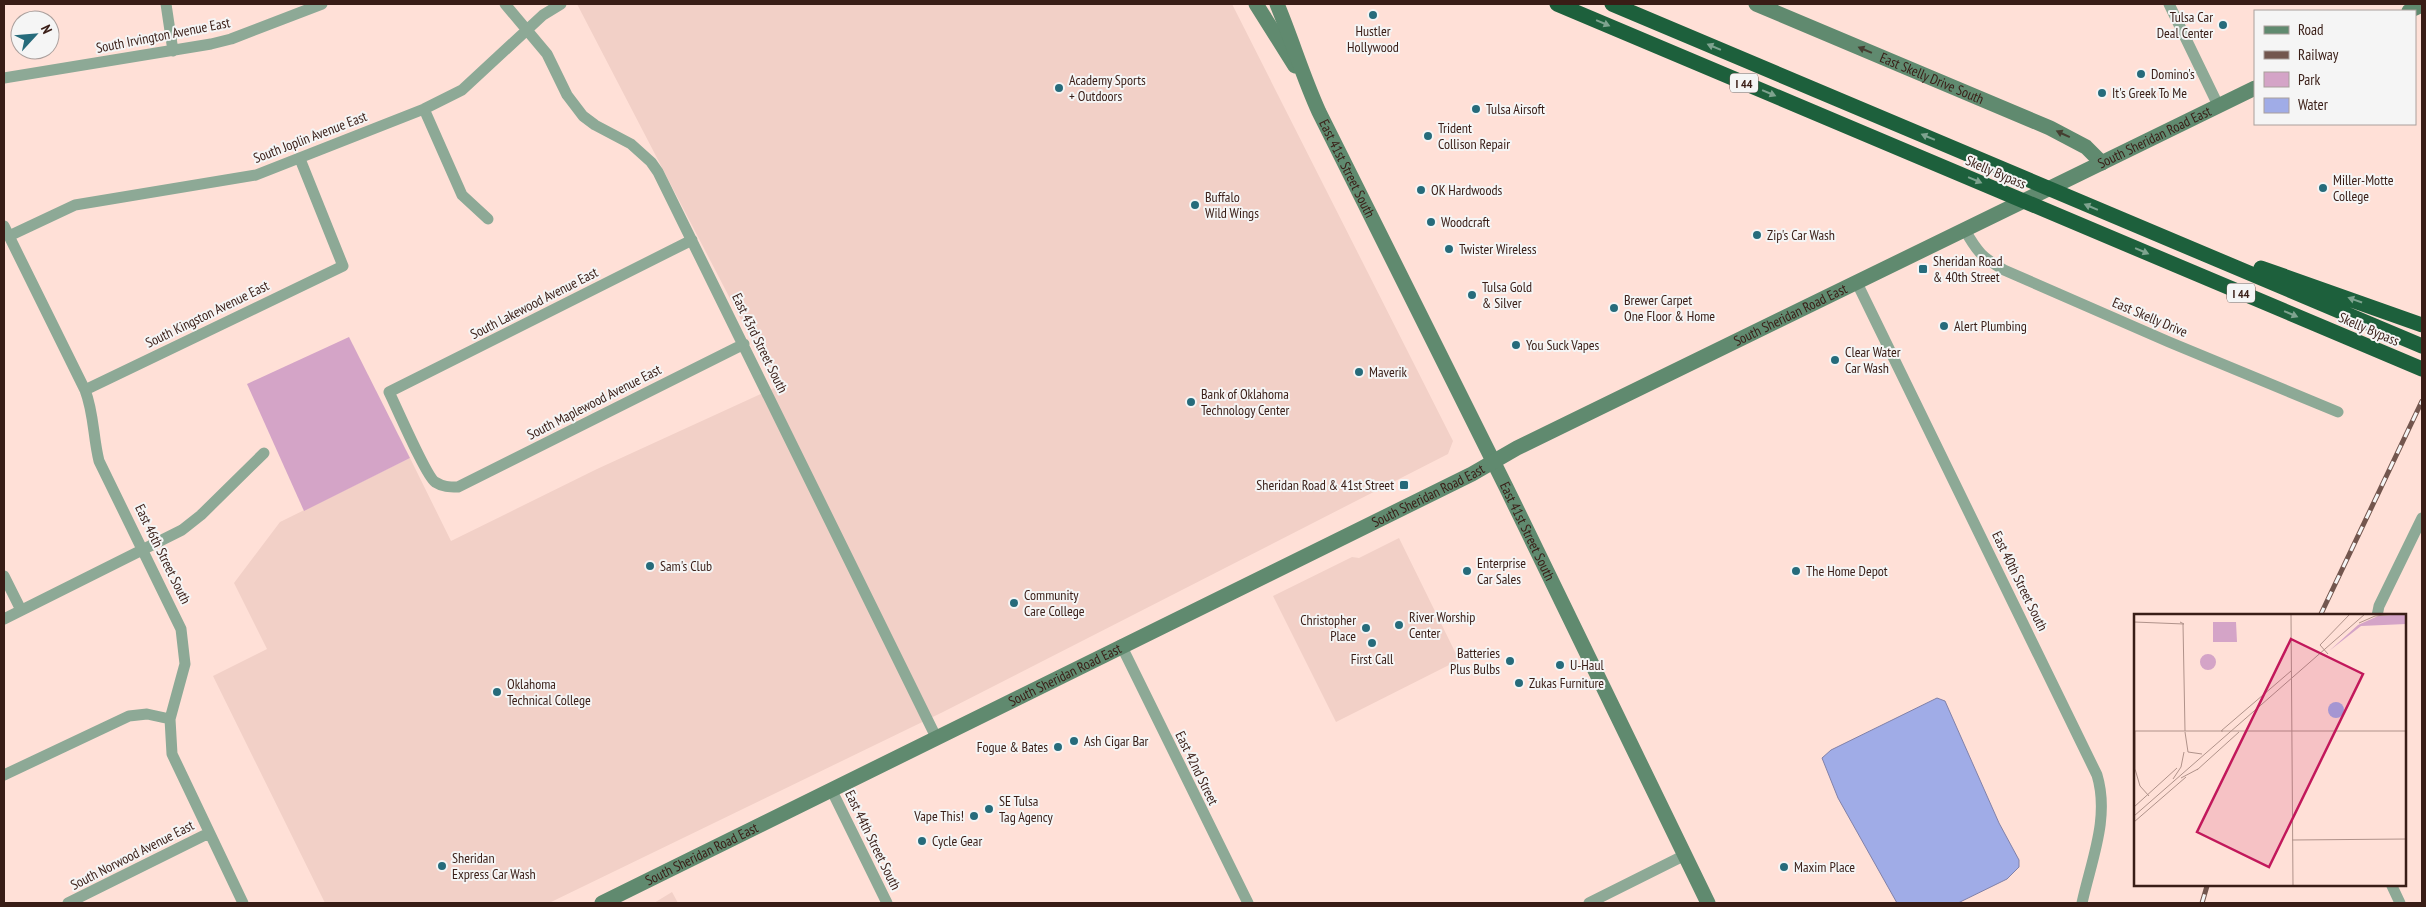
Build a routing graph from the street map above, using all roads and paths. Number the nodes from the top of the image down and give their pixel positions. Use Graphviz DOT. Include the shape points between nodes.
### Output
graph roads {
  1 [pos="166,4"];
  2 [pos="322,4"];
  3 [pos="505,4"];
  4 [pos="561,4"];
  5 [pos="1256,4"];
  6 [pos="1276,4"];
  7 [pos="1557,4"];
  8 [pos="1612,4"];
  9 [pos="1756,4"];
  10 [pos="2169,4"];
  11 [pos="528,30"];
  12 [pos="173,51"];
  13 [pos="4,78"];
  14 [pos="1304,80"];
  15 [pos="2254,88"];
  16 [pos="2218,105"];
  17 [pos="424,109"];
  18 [pos="300,159"];
  19 [pos="2102,163"];
  20 [pos="488,219"];
  21 [pos="2136,226"];
  22 [pos="1965,230"];
  23 [pos="6,231"];
  24 [pos="692,240"];
  25 [pos="1858,283"];
  26 [pos="2422,325"];
  27 [pos="744,344"];
  28 [pos="2422,346"];
  29 [pos="2422,369"];
  30 [pos="85,390"];
  31 [pos="2338,412"];
  32 [pos="264,453"];
  33 [pos="1493,462"];
  34 [pos="458,487"];
  35 [pos="2422,518"];
  36 [pos="144,550"];
  37 [pos="4,576"];
  38 [pos="21,610"];
  39 [pos="2377,614"];
  40 [pos="4,619"];
  41 [pos="1121,646"];
  42 [pos="170,719"];
  43 [pos="936,737"];
  44 [pos="4,775"];
  45 [pos="832,789"];
  46 [pos="209,833"];
  47 [pos="1685,855"];
  48 [pos="2392,887"];
  49 [pos="68,903"];
  50 [pos="243,903"];
  51 [pos="602,903"];
  52 [pos="887,903"];
  53 [pos="1248,903"];
  54 [pos="1589,903"];
  55 [pos="1708,903"];
  56 [pos="2082,903"];
  57 [pos="2400,903"];
  1 -- 12 [label="street"];
  2 -- 12 [label="street, South Irvington Avenue East" via="231,39"];
  3 -- 11 [label="street, East 43rd Street South"];
  4 -- 11 [label="street, South Joplin Avenue East"];
  5 -- 14 [label="main road, East 41st Street South"];
  6 -- 14 [label="main road, East 41st Street South"];
  7 -- 29 [label="highway, Skelly Bypass / I 44, one-way"];
  21 -- 8 [label="highway, Skelly Bypass / I 44, one-way"];
  19 -- 9 [label="main road, East Skelly Drive South, one-way" via="2076,140 2050,128"];
  10 -- 16 [label="street"];
  11 -- 17 [label="street, South Joplin Avenue East" via="462,90"];
  11 -- 24 [label="street, East 43rd Street South" via="547,54 567,95 583,116 631,144 651,162"];
  12 -- 13 [label="street, South Irvington Avenue East"];
  14 -- 33 [label="main road, East 41st Street South"];
  15 -- 16 [label="main road, South Sheridan Road East"];
  16 -- 19 [label="main road, South Sheridan Road East"];
  17 -- 18 [label="street, South Joplin Avenue East"];
  17 -- 20 [label="street" via="462,195"];
  18 -- 23 [label="street, South Joplin Avenue East" via="256,175 75,206"];
  18 -- 30 [label="street, South Kingston Avenue East" via="343,266"];
  19 -- 22 [label="main road, South Sheridan Road East"];
  26 -- 21 [label="highway, one-way"];
  21 -- 28 [label="highway, Skelly Bypass / I 44"];
  22 -- 25 [label="main road, South Sheridan Road East"];
  22 -- 31 [label="street, East Skelly Drive" via="1984,258 2004,270"];
  23 -- 30 [label="street, East 46th Street South"];
  24 -- 27 [label="street, East 43rd Street South"];
  24 -- 34 [label="street, South Lakewood Avenue East" via="389,392 433,481 444,487"];
  25 -- 33 [label="main road, South Sheridan Road East"];
  25 -- 56 [label="street, East 40th Street South" via="2097,775 2102,807 2100,829"];
  27 -- 34 [label="street, South Maplewood Avenue East"];
  27 -- 43 [label="street, East 43rd Street South"];
  30 -- 36 [label="street, East 46th Street South" via="92,411 100,461"];
  32 -- 36 [label="street" via="190,525"];
  33 -- 41 [label="main road, South Sheridan Road East"];
  33 -- 47 [label="main road, East 41st Street South"];
  35 -- 39 [label="street"];
  36 -- 38 [label="street"];
  36 -- 42 [label="street, East 46th Street South" via="177,616 185,647 183,677"];
  37 -- 38 [label="street"];
  38 -- 40 [label="street"];
  41 -- 43 [label="main road, South Sheridan Road East"];
  41 -- 53 [label="street, East 42nd Street"];
  42 -- 44 [label="street" via="147,714 129,716"];
  42 -- 46 [label="street, East 46th Street South" via="172,754"];
  43 -- 45 [label="main road, South Sheridan Road East"];
  45 -- 51 [label="main road, South Sheridan Road East"];
  45 -- 52 [label="street, East 44th Street South"];
  46 -- 49 [label="street, South Norwood Avenue East"];
  46 -- 50 [label="street, East 46th Street South"];
  47 -- 54 [label="street"];
  47 -- 55 [label="main road, East 41st Street South"];
  48 -- 57 [label="street"];
}
